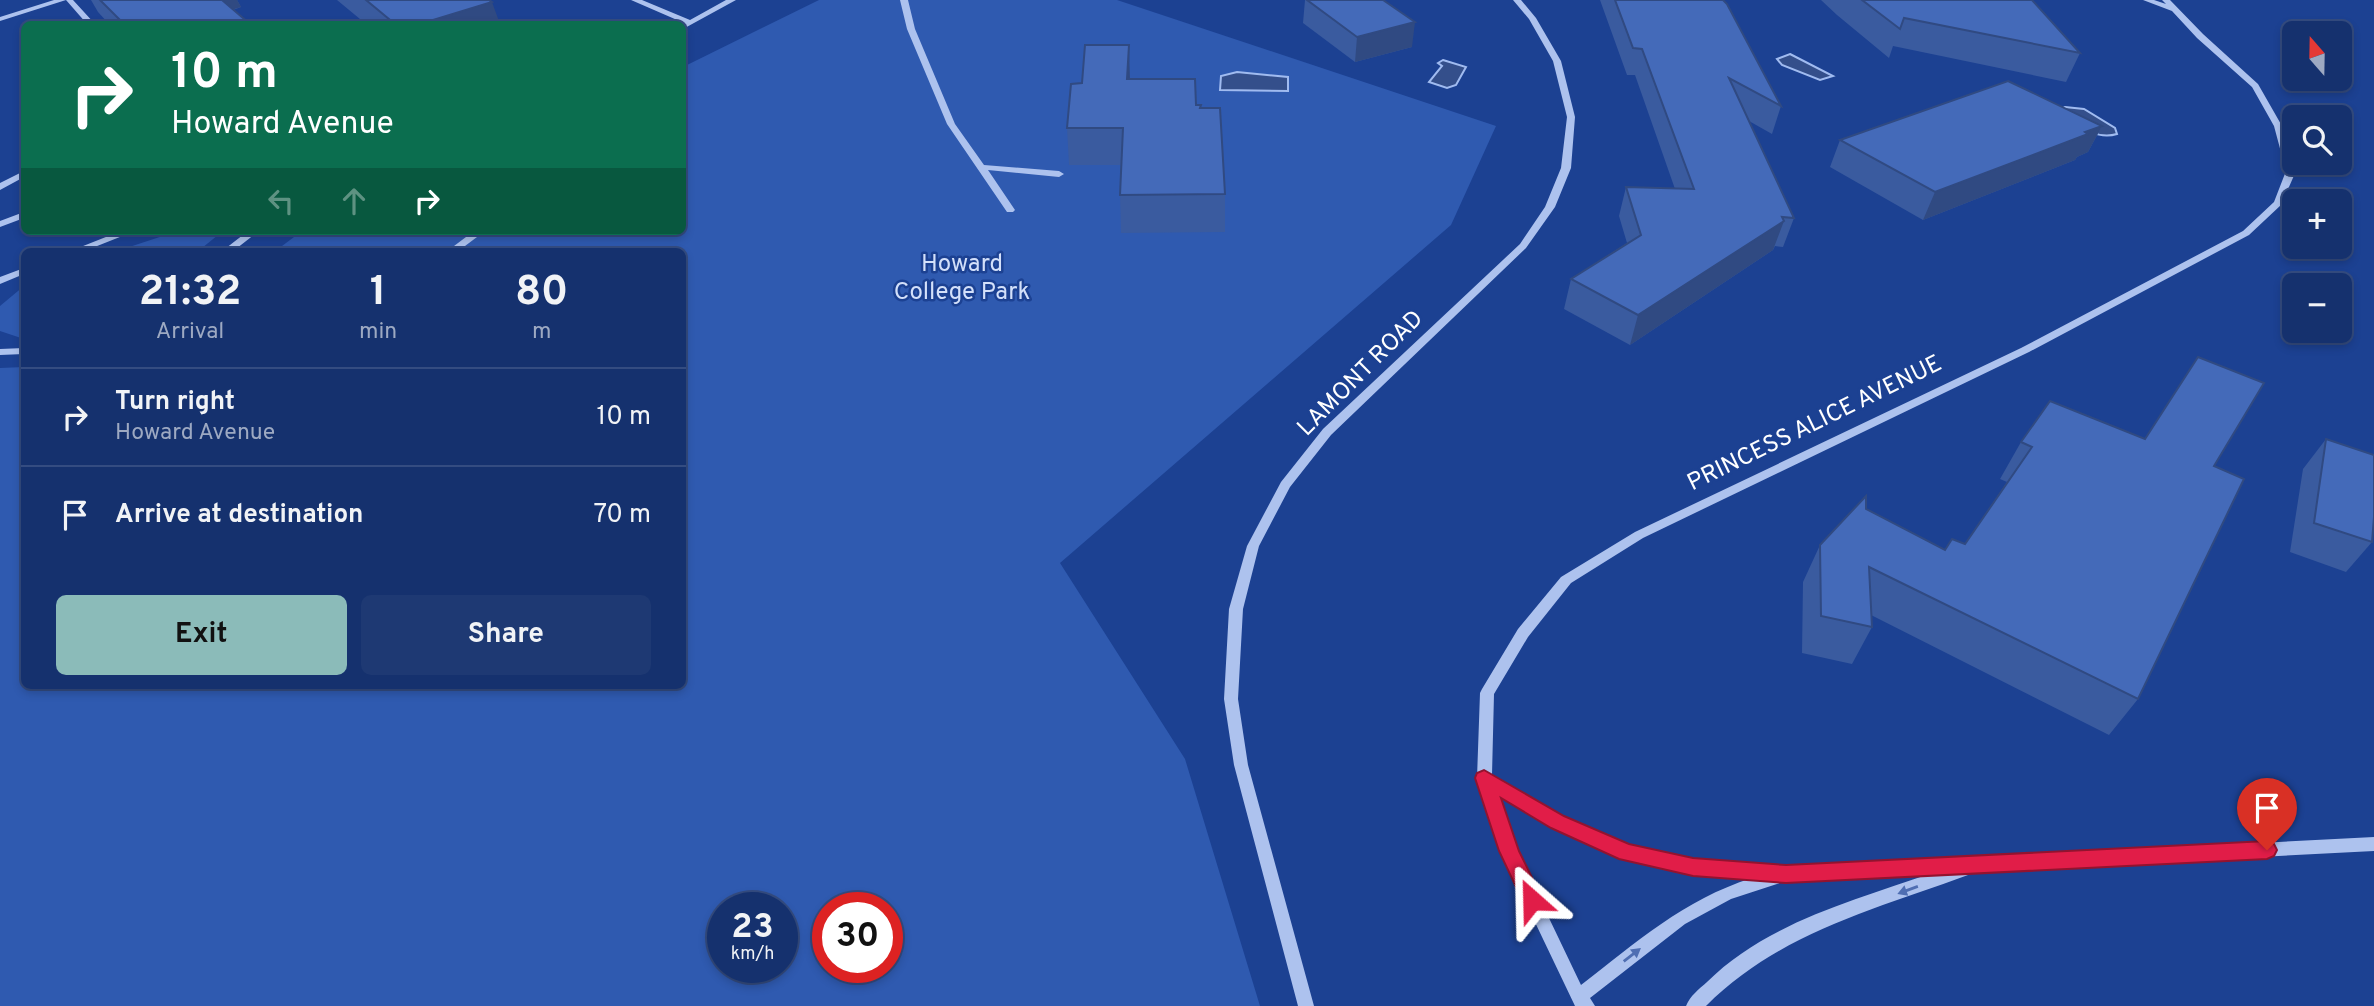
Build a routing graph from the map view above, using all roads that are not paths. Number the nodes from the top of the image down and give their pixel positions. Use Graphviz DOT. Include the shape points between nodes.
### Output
graph roads {
  1 [pos="62,0"];
  2 [pos="69,0"];
  3 [pos="635,0"];
  4 [pos="732,0"];
  5 [pos="904,0"];
  6 [pos="1517,0"];
  7 [pos="2147,0"];
  8 [pos="2166,0"];
  9 [pos="2176,10"];
  10 [pos="0,19"];
  11 [pos="88,21"];
  12 [pos="678,21"];
  13 [pos="686,25"];
  14 [pos="981,167"];
  15 [pos="1059,174"];
  16 [pos="21,176"];
  17 [pos="0,187"];
  18 [pos="1010,210"];
  19 [pos="21,216"];
  20 [pos="0,224"];
  21 [pos="119,235"];
  22 [pos="249,235"];
  23 [pos="474,235"];
  24 [pos="85,248"];
  25 [pos="231,248"];
  26 [pos="457,248"];
  27 [pos="21,272"];
  28 [pos="1,281"];
  29 [pos="2,350"];
  30 [pos="21,351"];
  31 [pos="1484,778"];
  32 [pos="2374,844"];
  33 [pos="1972,866"];
  34 [pos="1786,874"];
  35 [pos="1583,1001"];
  36 [pos="1306,1006"];
  37 [pos="1694,1006"];
  1 -- 10 [label="street"];
  2 -- 11 [label="street"];
  3 -- 12 [label="street"];
  4 -- 13 [label="street"];
  5 -- 14 [label="street" via="911,29 951,124"];
  6 -- 36 [label="street, LAMONT ROAD" via="1557,61 1571,117 1566,168 1550,207 1522,246 1327,432 1285,485 1253,546 1236,609 1231,699 1241,765"];
  7 -- 9 [label="street"];
  8 -- 9 [label="street, PRINCESS ALICE AVENUE"];
  9 -- 31 [label="street, PRINCESS ALICE AVENUE" via="2255,86 2278,126 2291,171 2278,203 2246,233 2013,356 1639,535 1566,580 1523,633 1487,693"];
  14 -- 15 [label="street"];
  14 -- 18 [label="street"];
  16 -- 17 [label="street"];
  19 -- 20 [label="street"];
  21 -- 24 [label="street"];
  22 -- 25 [label="street"];
  23 -- 26 [label="street"];
  27 -- 28 [label="street"];
  29 -- 30 [label="street"];
  31 -- 34 [label="street" via="1558,822 1626,852 1693,867"];
  31 -- 35 [label="street, PRINCESS ALICE AVENUE" via="1509,851"];
  32 -- 33 [label="street"];
  33 -- 34 [label="street"];
  33 -- 37 [label="street, one-way" via="1785,936 1710,988"];
  35 -- 34 [label="street, one-way" via="1679,919 1727,893"];
}
